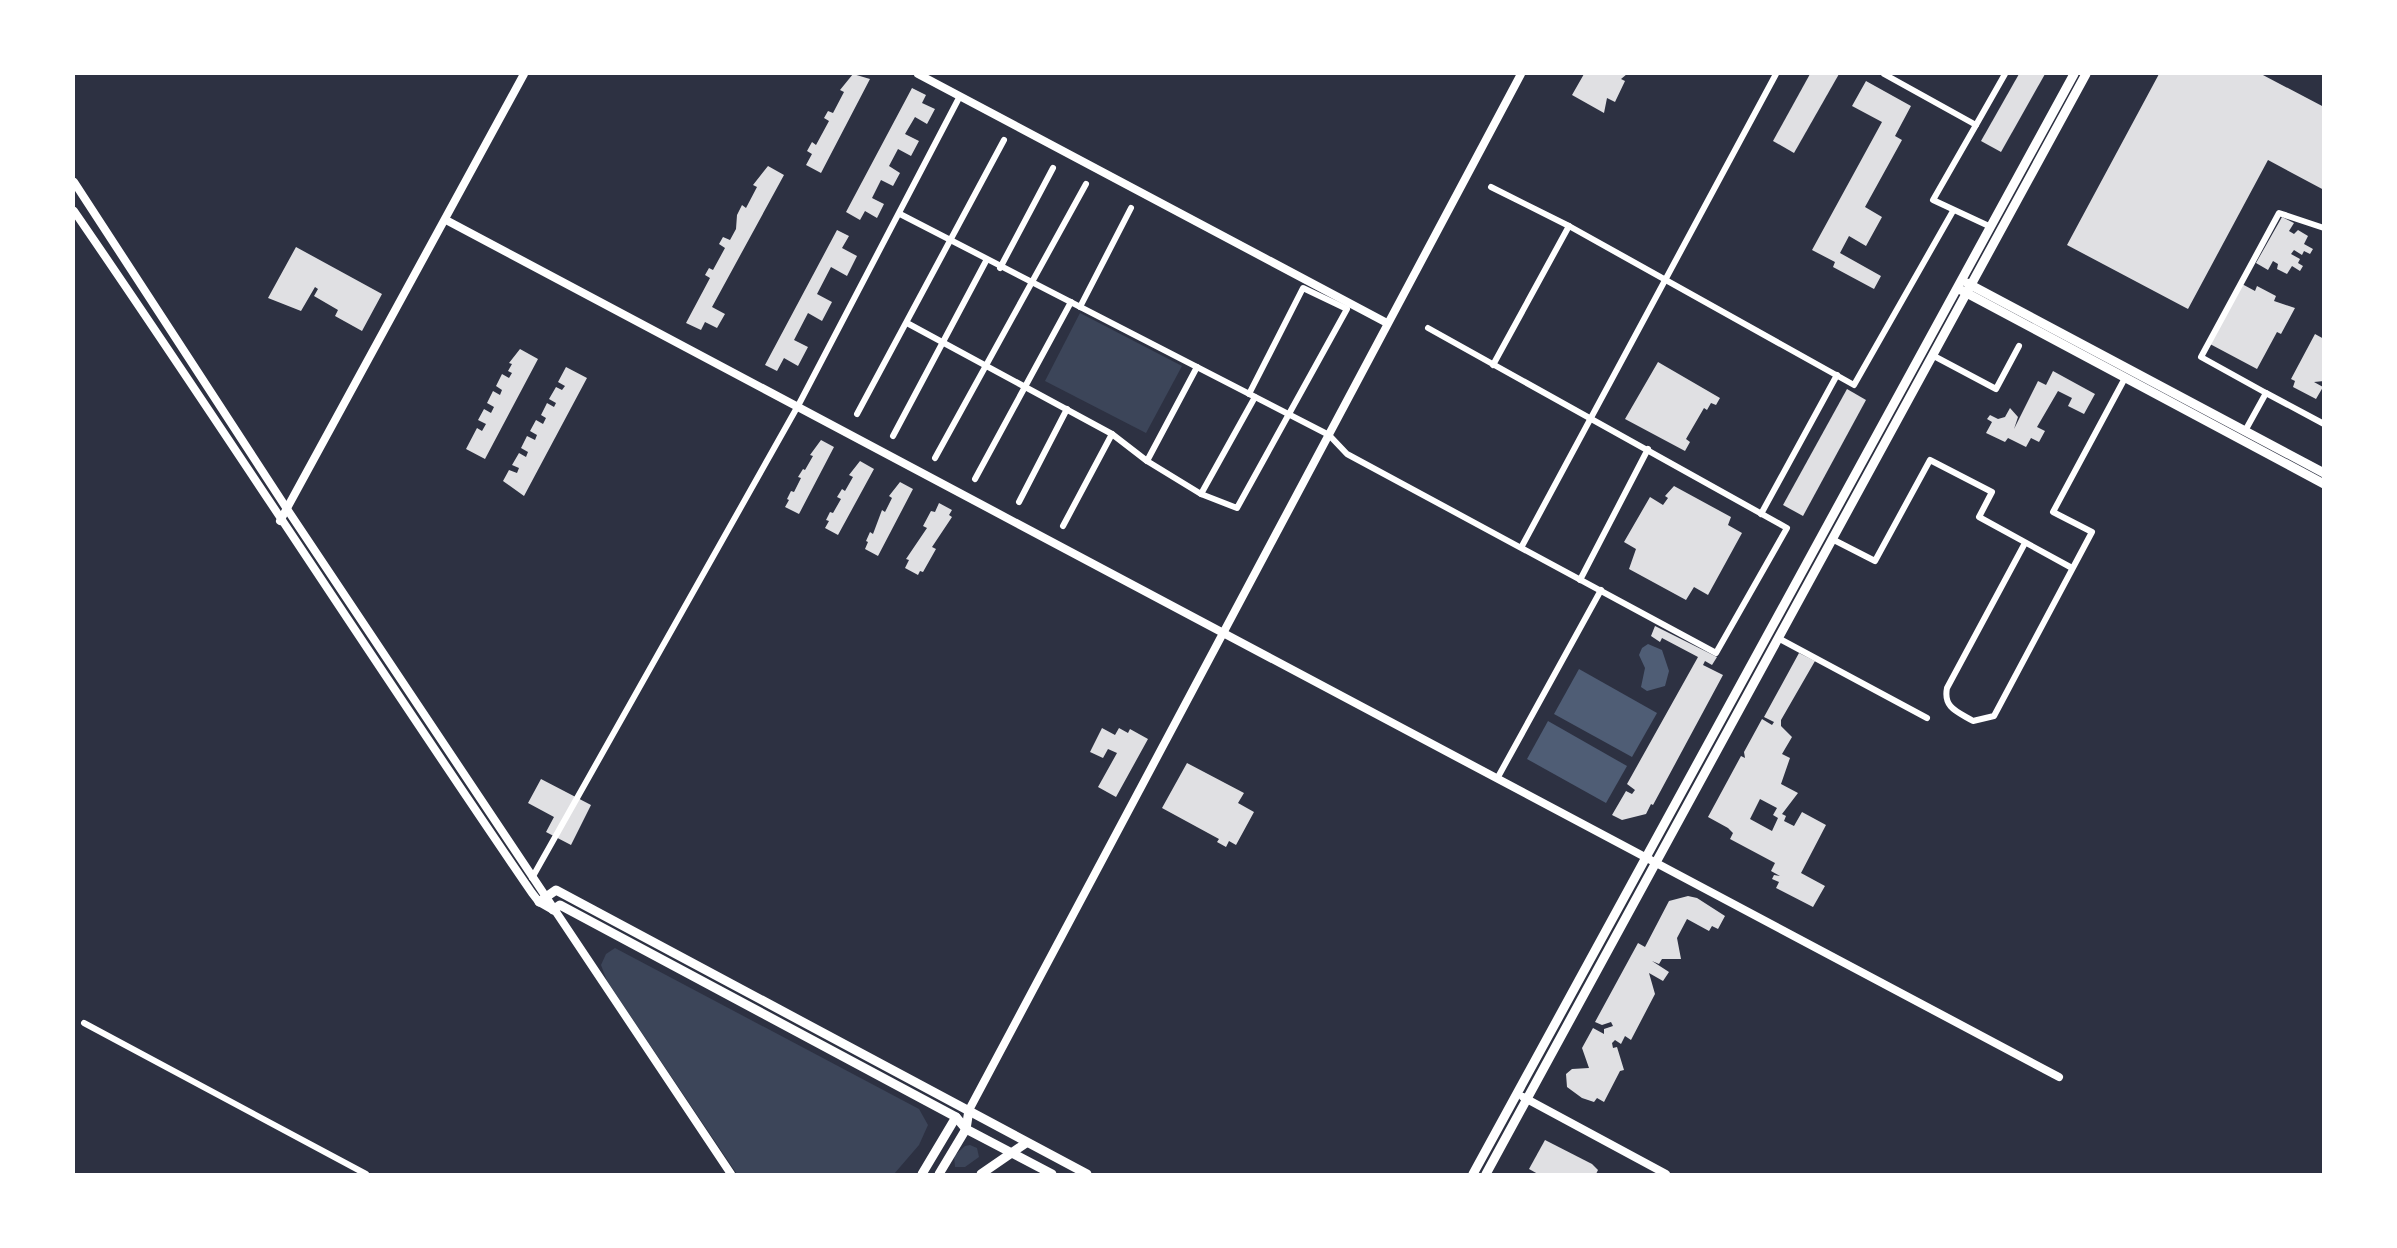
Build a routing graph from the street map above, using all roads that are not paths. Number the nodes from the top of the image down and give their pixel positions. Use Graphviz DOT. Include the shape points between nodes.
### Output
graph roads {
  1 [pos="524,74"];
  2 [pos="918,74"];
  3 [pos="1521,74"];
  4 [pos="1776,74"];
  5 [pos="1884,74"];
  6 [pos="2005,74"];
  7 [pos="2074,74"];
  8 [pos="2086,74"];
  9 [pos="960,96"];
  10 [pos="1976,125"];
  11 [pos="1004,140"];
  12 [pos="1053,168"];
  13 [pos="74,182"];
  14 [pos="1086,184"];
  15 [pos="1491,187"];
  16 [pos="1130,208"];
  17 [pos="74,211"];
  18 [pos="1953,211"];
  19 [pos="900,214"];
  20 [pos="446,219"];
  21 [pos="1569,226"];
  22 [pos="1991,227"];
  23 [pos="2323,228"];
  24 [pos="950,241"];
  25 [pos="986,261"];
  26 [pos="1000,268"];
  27 [pos="1666,279"];
  28 [pos="1031,282"];
  29 [pos="1959,284"];
  30 [pos="1969,289"];
  31 [pos="1071,302"];
  32 [pos="1080,307"];
  33 [pos="907,323"];
  34 [pos="1387,323"];
  35 [pos="1428,328"];
  36 [pos="943,341"];
  37 [pos="2020,346"];
  38 [pos="1932,355"];
  39 [pos="986,365"];
  40 [pos="1493,365"];
  41 [pos="1197,367"];
  42 [pos="1837,375"];
  43 [pos="2125,378"];
  44 [pos="1026,387"];
  45 [pos="2266,393"];
  46 [pos="1252,396"];
  47 [pos="799,404"];
  48 [pos="1068,409"];
  49 [pos="857,414"];
  50 [pos="1287,414"];
  51 [pos="1591,419"];
  52 [pos="2323,424"];
  53 [pos="2245,432"];
  54 [pos="1112,434"];
  55 [pos="1329,435"];
  56 [pos="892,436"];
  57 [pos="1648,449"];
  58 [pos="935,458"];
  59 [pos="1147,461"];
  60 [pos="2323,473"];
  61 [pos="975,479"];
  62 [pos="2323,484"];
  63 [pos="1201,494"];
  64 [pos="1019,502"];
  65 [pos="287,509"];
  66 [pos="1761,514"];
  67 [pos="280,521"];
  68 [pos="1063,526"];
  69 [pos="1832,539"];
  70 [pos="2025,543"];
  71 [pos="1522,546"];
  72 [pos="2073,568"];
  73 [pos="1580,580"];
  74 [pos="1601,590"];
  75 [pos="1224,632"];
  76 [pos="1777,639"];
  77 [pos="1927,718"];
  78 [pos="1498,777"];
  79 [pos="1646,858"];
  80 [pos="1655,863"];
  81 [pos="533,878"];
  82 [pos="525,884"];
  83 [pos="542,899"];
  84 [pos="553,910"];
  85 [pos="84,1023"];
  86 [pos="2059,1077"];
  87 [pos="1517,1094"];
  88 [pos="1527,1098"];
  89 [pos="969,1110"];
  90 [pos="956,1117"];
  91 [pos="966,1129"];
  92 [pos="1027,1143"];
  93 [pos="1012,1153"];
  94 [pos="366,1174"];
  95 [pos="731,1174"];
  96 [pos="922,1174"];
  97 [pos="939,1174"];
  98 [pos="981,1174"];
  99 [pos="1052,1174"];
  100 [pos="1087,1174"];
  101 [pos="1473,1174"];
  102 [pos="1486,1174"];
  103 [pos="1666,1174"];
  1 -- 20 [label="street"];
  2 -- 9 [label="street"];
  3 -- 34 [label="street"];
  4 -- 27 [label="street"];
  5 -- 10 [label="street"];
  6 -- 10 [label="street"];
  7 -- 22 [label="main road"];
  8 -- 30 [label="main road"];
  9 -- 19 [label="street"];
  9 -- 34 [label="street"];
  10 -- 18 [label="street" via="1933,200"];
  11 -- 24 [label="street"];
  12 -- 26 [label="street"];
  13 -- 65 [label="street"];
  14 -- 28 [label="street"];
  15 -- 21 [label="street"];
  16 -- 32 [label="street"];
  17 -- 67 [label="street"];
  18 -- 22 [label="street"];
  18 -- 42 [label="street" via="1854,385"];
  19 -- 24 [label="street"];
  19 -- 47 [label="street"];
  20 -- 47 [label="street"];
  20 -- 65 [label="street"];
  21 -- 27 [label="street"];
  21 -- 40 [label="street"];
  22 -- 29 [label="main road"];
  23 -- 45 [label="street" via="2279,213 2200,357"];
  24 -- 25 [label="street"];
  24 -- 33 [label="street"];
  25 -- 26 [label="street"];
  25 -- 36 [label="street"];
  26 -- 28 [label="street"];
  27 -- 42 [label="street"];
  27 -- 51 [label="street"];
  28 -- 31 [label="street"];
  28 -- 39 [label="street"];
  29 -- 30 [label="main road"];
  29 -- 79 [label="main road"];
  30 -- 38 [label="main road"];
  30 -- 43 [label="main road"];
  30 -- 53 [label="main road"];
  31 -- 32 [label="street"];
  31 -- 44 [label="street"];
  32 -- 41 [label="street"];
  33 -- 36 [label="street"];
  33 -- 49 [label="street"];
  34 -- 55 [label="street"];
  35 -- 40 [label="street"];
  36 -- 39 [label="street"];
  36 -- 56 [label="street"];
  37 -- 38 [label="street" via="1996,388"];
  38 -- 69 [label="main road"];
  39 -- 44 [label="street"];
  39 -- 58 [label="street"];
  40 -- 51 [label="street"];
  41 -- 46 [label="street"];
  41 -- 59 [label="street"];
  42 -- 66 [label="street"];
  43 -- 62 [label="main road"];
  43 -- 72 [label="street" via="2053,512 2092,532"];
  44 -- 48 [label="street"];
  44 -- 61 [label="street"];
  45 -- 52 [label="street"];
  45 -- 53 [label="street"];
  46 -- 50 [label="street"];
  46 -- 50 [label="street" via="1303,288 1347,309"];
  46 -- 63 [label="street"];
  47 -- 75 [label="street"];
  47 -- 81 [label="street"];
  48 -- 54 [label="street"];
  48 -- 64 [label="street"];
  50 -- 55 [label="street"];
  50 -- 63 [label="street" via="1237,508"];
  51 -- 57 [label="street"];
  51 -- 71 [label="street"];
  53 -- 60 [label="main road"];
  54 -- 59 [label="street"];
  54 -- 68 [label="street"];
  55 -- 71 [label="street" via="1347,454"];
  55 -- 75 [label="street"];
  57 -- 66 [label="street"];
  57 -- 73 [label="street"];
  59 -- 63 [label="street"];
  65 -- 67 [label="street"];
  65 -- 81 [label="street"];
  66 -- 74 [label="street" via="1787,528 1716,653"];
  67 -- 82 [label="street"];
  69 -- 70 [label="street" via="1875,561 1930,460 1992,492 1979,517"];
  69 -- 76 [label="main road"];
  70 -- 72 [label="street"];
  70 -- 72 [label="street" via="1947,688 1949,708 1973,721 1994,716"];
  71 -- 73 [label="street"];
  73 -- 74 [label="street"];
  74 -- 78 [label="street"];
  75 -- 78 [label="street"];
  75 -- 89 [label="street"];
  76 -- 77 [label="street"];
  76 -- 80 [label="main road"];
  78 -- 79 [label="street"];
  79 -- 80 [label="street"];
  79 -- 87 [label="main road"];
  80 -- 86 [label="street"];
  80 -- 88 [label="main road"];
  81 -- 82 [label="street"];
  81 -- 83 [label="street"];
  82 -- 83 [label="street"];
  83 -- 84 [label="street"];
  83 -- 89 [label="main road" via="556,890"];
  84 -- 90 [label="main road" via="559,905"];
  84 -- 95 [label="street"];
  85 -- 94 [label="street"];
  87 -- 88 [label="street"];
  87 -- 101 [label="main road"];
  88 -- 102 [label="main road"];
  88 -- 103 [label="street"];
  89 -- 90 [label="main road"];
  89 -- 91 [label="main road"];
  89 -- 92 [label="main road"];
  90 -- 91 [label="main road"];
  90 -- 96 [label="main road"];
  91 -- 93 [label="main road"];
  91 -- 97 [label="main road"];
  92 -- 93 [label="main road"];
  92 -- 100 [label="main road"];
  93 -- 98 [label="main road"];
  93 -- 99 [label="main road"];
}
